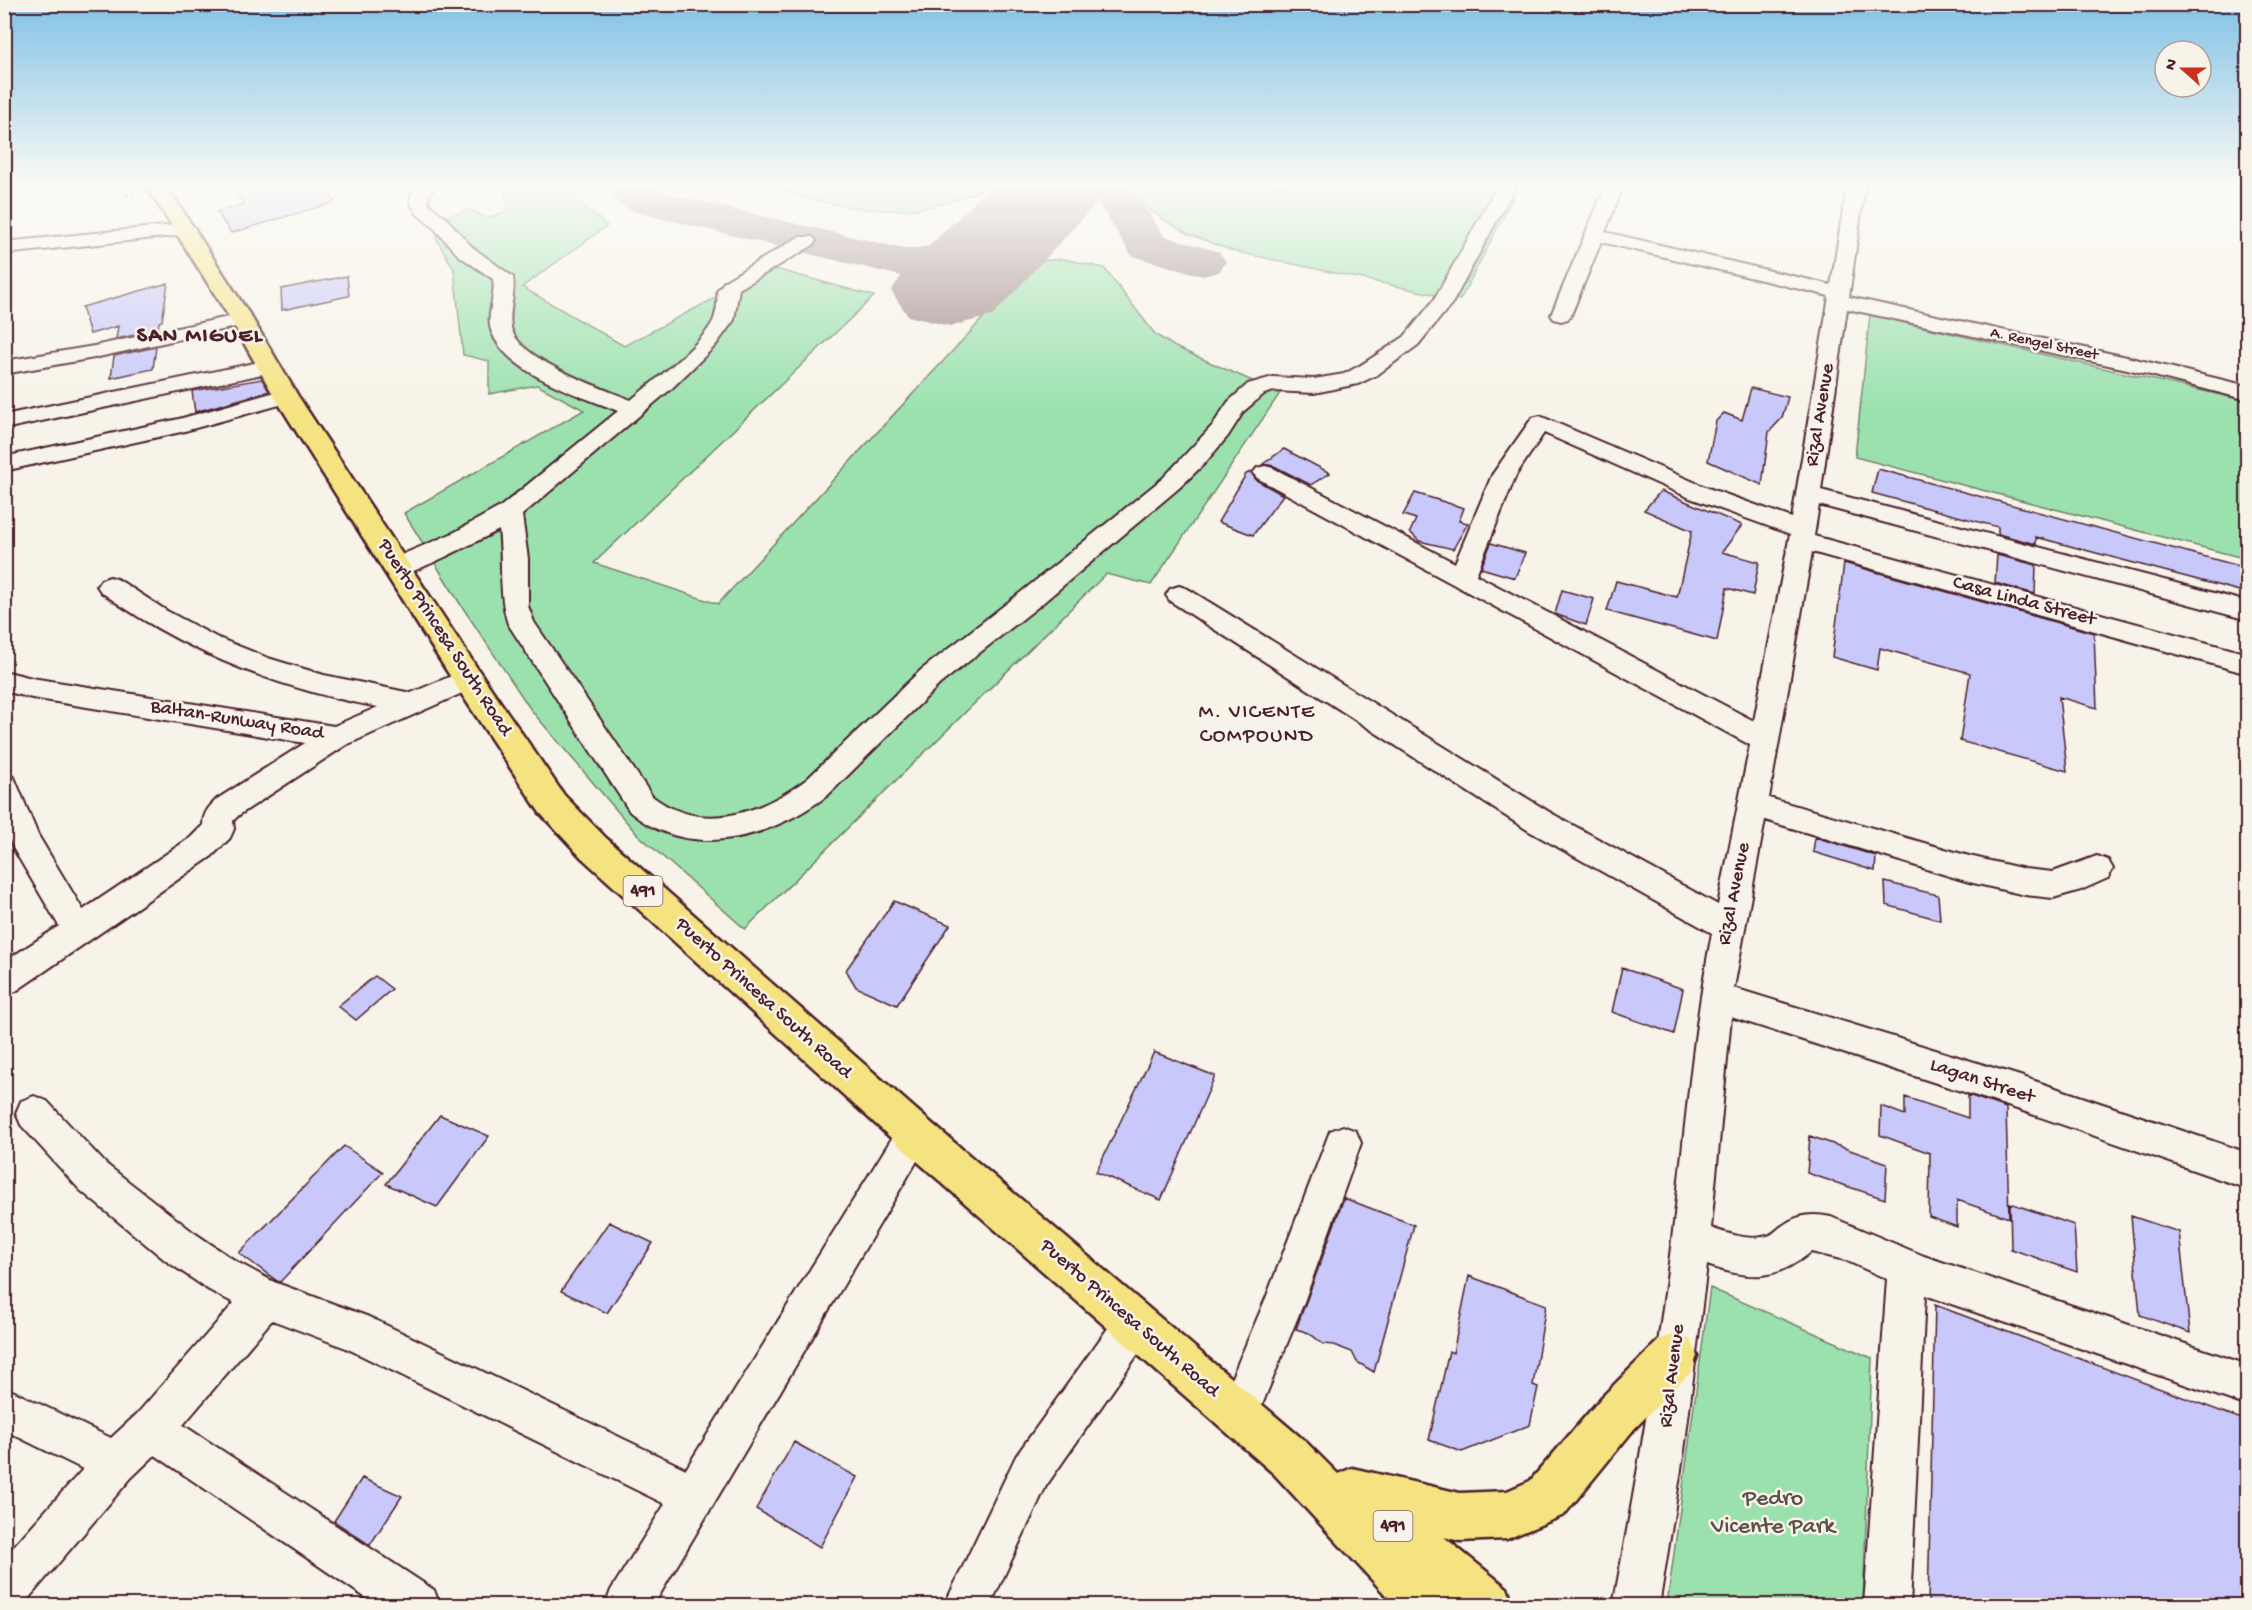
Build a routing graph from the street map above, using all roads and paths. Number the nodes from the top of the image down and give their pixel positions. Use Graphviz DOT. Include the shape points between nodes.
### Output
graph roads {
  1 [pos="205,260"];
  2 [pos="478,260"];
  3 [pos="774,260"];
  4 [pos="1466,260"];
  5 [pos="1584,260"];
  6 [pos="1694,260"];
  7 [pos="1845,260"];
  8 [pos="1840,297"];
  9 [pos="1561,315"];
  10 [pos="242,320"];
  11 [pos="269,366"];
  12 [pos="4,368"];
  13 [pos="2247,393"];
  14 [pos="286,396"];
  15 [pos="633,408"];
  16 [pos="4,422"];
  17 [pos="4,464"];
  18 [pos="1265,473"];
  19 [pos="1808,494"];
  20 [pos="509,513"];
  21 [pos="1801,535"];
  22 [pos="396,567"];
  23 [pos="1462,577"];
  24 [pos="110,586"];
  25 [pos="1179,595"];
  26 [pos="2247,611"];
  27 [pos="2247,664"];
  28 [pos="468,679"];
  29 [pos="4,681"];
  30 [pos="32,688"];
  31 [pos="4,698"];
  32 [pos="411,703"];
  33 [pos="336,737"];
  34 [pos="1766,740"];
  35 [pos="4,785"];
  36 [pos="1753,805"];
  37 [pos="2097,869"];
  38 [pos="1729,927"];
  39 [pos="79,932"];
  40 [pos="4,981"];
  41 [pos="1716,997"];
  42 [pos="34,1113"];
  43 [pos="915,1134"];
  44 [pos="1343,1143"];
  45 [pos="2247,1171"];
  46 [pos="1691,1240"];
  47 [pos="1907,1269"];
  48 [pos="265,1298"];
  49 [pos="1135,1324"];
  50 [pos="1676,1356"];
  51 [pos="2247,1386"];
  52 [pos="4,1408"];
  53 [pos="1238,1412"];
  54 [pos="152,1429"];
  55 [pos="1290,1458"];
  56 [pos="116,1463"];
  57 [pos="1352,1492"];
  58 [pos="695,1496"];
  59 [pos="1380,1553"];
  60 [pos="4,1592"];
  61 [pos="418,1605"];
  62 [pos="627,1605"];
  63 [pos="966,1605"];
  64 [pos="1408,1605"];
  65 [pos="1430,1605"];
  66 [pos="1489,1605"];
  67 [pos="1636,1605"];
  68 [pos="1887,1605"];
  1 -- 10 [label="main road, Puerto Princesa South Road / 491"];
  2 -- 15 [label="street" via="503,277 502,332 522,357 540,369"];
  3 -- 15 [label="street" via="732,285 727,291 724,320 713,336 680,370"];
  4 -- 20 [label="street" via="1443,302 1411,341 1350,379 1314,386 1272,384 1256,389 1171,483 920,686 796,803 756,822 700,827 662,819 641,804 521,624 515,606 515,559"];
  5 -- 9 [label="street"];
  6 -- 8 [label="street, A. Rengel Street"];
  7 -- 8 [label="street, Rizal Avenue"];
  8 -- 13 [label="street, A. Rengel Street"];
  8 -- 19 [label="street, Rizal Avenue"];
  10 -- 11 [label="main road, Puerto Princesa South Road / 491"];
  10 -- 12 [label="street"];
  11 -- 14 [label="main road, Puerto Princesa South Road / 491"];
  11 -- 16 [label="street"];
  14 -- 17 [label="street" via="158,432"];
  14 -- 22 [label="main road, Puerto Princesa South Road / 491"];
  15 -- 20 [label="street"];
  18 -- 23 [label="street"];
  19 -- 21 [label="street, Rizal Avenue"];
  19 -- 26 [label="street"];
  20 -- 22 [label="street"];
  21 -- 23 [label="street, Casa Linda Street" via="1540,423 1504,475"];
  21 -- 27 [label="street, Casa Linda Street"];
  21 -- 34 [label="street, Rizal Avenue"];
  22 -- 28 [label="main road, Puerto Princesa South Road / 491"];
  23 -- 34 [label="street"];
  24 -- 32 [label="street" via="143,611 218,651 313,683"];
  25 -- 38 [label="street" via="1540,822"];
  28 -- 32 [label="street, Baltan-Runway Road"];
  28 -- 43 [label="main road, Puerto Princesa South Road / 491" via="552,804 594,848"];
  29 -- 30 [label="street, Baltan-Runway Road"];
  30 -- 31 [label="street"];
  30 -- 33 [label="street, Baltan-Runway Road"];
  32 -- 33 [label="street, Baltan-Runway Road"];
  33 -- 39 [label="street" via="228,807 218,817 219,829 209,841"];
  34 -- 36 [label="street, Rizal Avenue"];
  35 -- 39 [label="street" via="24,839"];
  36 -- 37 [label="street" via="2025,882 2053,885"];
  36 -- 38 [label="street, Rizal Avenue"];
  38 -- 41 [label="street, Rizal Avenue"];
  39 -- 40 [label="street"];
  41 -- 45 [label="street, Lagan Street" via="2020,1093"];
  41 -- 46 [label="street, Rizal Avenue"];
  42 -- 48 [label="street" via="93,1177 124,1203 223,1276"];
  43 -- 49 [label="main road, Puerto Princesa South Road / 491"];
  43 -- 58 [label="street"];
  44 -- 53 [label="street"];
  46 -- 47 [label="street" via="1748,1256 1773,1254 1807,1232 1817,1233"];
  46 -- 50 [label="street, Rizal Avenue"];
  47 -- 51 [label="street"];
  47 -- 68 [label="street"];
  48 -- 54 [label="street"];
  48 -- 58 [label="street" via="356,1331"];
  49 -- 53 [label="main road, Puerto Princesa South Road / 491"];
  49 -- 63 [label="street" via="1031,1471"];
  50 -- 57 [label="main road" via="1618,1413 1547,1498 1508,1515 1460,1517"];
  50 -- 67 [label="street, Rizal Avenue"];
  52 -- 56 [label="street"];
  53 -- 55 [label="main road, Puerto Princesa South Road / 491"];
  54 -- 56 [label="street"];
  54 -- 61 [label="street"];
  55 -- 57 [label="main road, Puerto Princesa South Road / 491"];
  55 -- 59 [label="main road, Puerto Princesa South Road / 491"];
  56 -- 60 [label="street"];
  57 -- 66 [label="main road, Puerto Princesa South Road / 491"];
  58 -- 62 [label="street"];
  59 -- 64 [label="main road"];
  59 -- 65 [label="main road, Puerto Princesa South Road / 491"];
}
